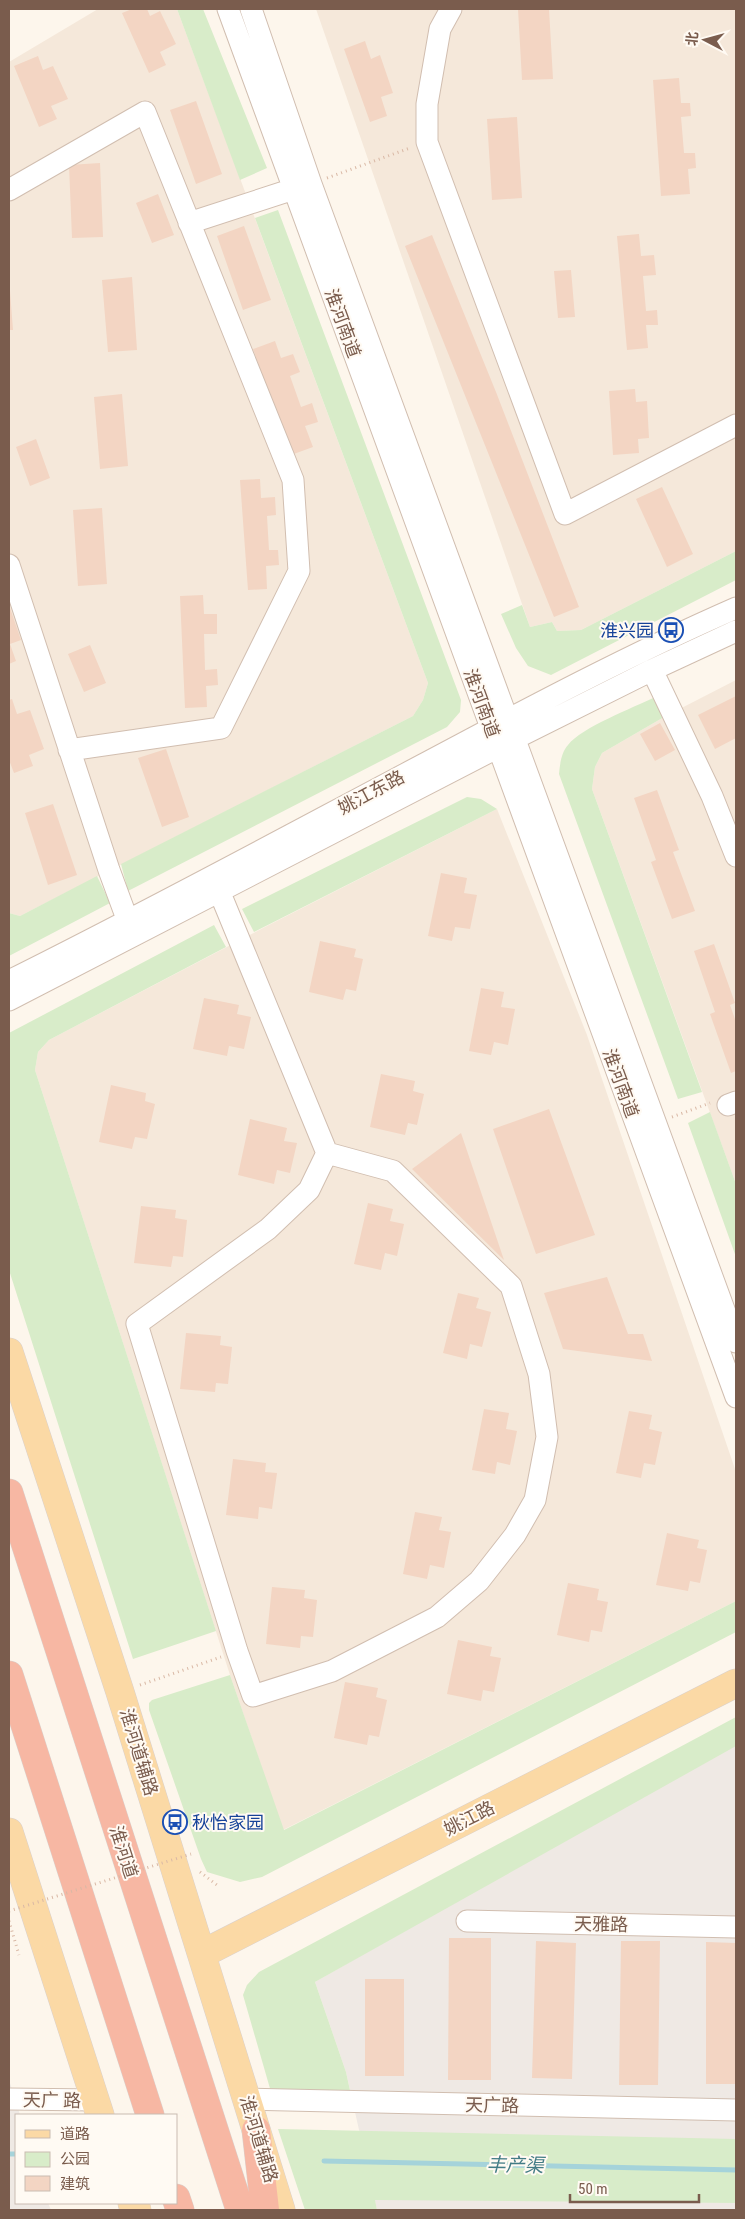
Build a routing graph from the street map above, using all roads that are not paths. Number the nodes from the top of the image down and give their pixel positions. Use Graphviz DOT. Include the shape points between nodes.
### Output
graph roads {
  1 [pos="228,9"];
  2 [pos="251,9"];
  3 [pos="451,9"];
  4 [pos="302,186"];
  5 [pos="9,190"];
  6 [pos="189,223"];
  7 [pos="736,425"];
  8 [pos="9,565"];
  9 [pos="736,608"];
  10 [pos="736,631"];
  11 [pos="652,670"];
  12 [pos="504,734"];
  13 [pos="70,750"];
  14 [pos="736,856"];
  15 [pos="216,883"];
  16 [pos="130,929"];
  17 [pos="9,981"];
  18 [pos="9,1000"];
  19 [pos="328,1153"];
  20 [pos="736,1342"];
  21 [pos="9,1352"];
  22 [pos="736,1397"];
  23 [pos="9,1493"];
  24 [pos="9,1675"];
  25 [pos="736,1683"];
  26 [pos="9,1832"];
  27 [pos="467,1921"];
  28 [pos="736,1927"];
  29 [pos="202,1954"];
  30 [pos="9,2099"];
  31 [pos="247,2099"];
  32 [pos="98,2108"];
  33 [pos="736,2110"];
  34 [pos="150,2114"];
  35 [pos="256,2130"];
  36 [pos="240,2210"];
  37 [pos="265,2210"];
  38 [pos="281,2210"];
  1 -- 4 [label="street, 淮河南道"];
  2 -- 4 [label="street, 淮河南道"];
  3 -- 7 [label="street" via="440,29 428,95 427,142 565,514"];
  4 -- 6 [label="street"];
  4 -- 12 [label="street, 淮河南道"];
  5 -- 6 [label="street" via="145,112"];
  6 -- 13 [label="street" via="293,480 299,571 221,728"];
  8 -- 13 [label="street"];
  9 -- 12 [label="street, 姚江东路" via="670,637"];
  10 -- 11 [label="street, 姚江东路"];
  11 -- 12 [label="street, 姚江东路"];
  11 -- 14 [label="street" via="712,796"];
  12 -- 15 [label="street, 姚江东路"];
  12 -- 20 [label="street, 淮河南道" via="656,1123"];
  12 -- 22 [label="street, 淮河南道"];
  13 -- 16 [label="street"];
  15 -- 16 [label="street, 姚江东路"];
  15 -- 19 [label="street"];
  16 -- 17 [label="street, 姚江东路"];
  16 -- 18 [label="street, 姚江东路"];
  19 -- 19 [label="street" via="393,1171 511,1286 539,1374 548,1437 535,1500 515,1535 478,1581 437,1617 332,1671 253,1696 137,1324 268,1229 309,1190"];
  21 -- 29 [label="main road, 淮河道辅路"];
  23 -- 36 [label="highway, 淮河道"];
  24 -- 34 [label="highway"];
  25 -- 29 [label="main road, 姚江路"];
  26 -- 32 [label="main road"];
  27 -- 28 [label="street, 天雅路"];
  29 -- 31 [label="main road, 淮河道辅路"];
  30 -- 32 [label="street, 天广 路"];
  31 -- 33 [label="street, 天广路"];
  31 -- 35 [label="main road, 淮河道辅路"];
  35 -- 37 [label="highway"];
  35 -- 38 [label="main road, 淮河道辅路"];
}
